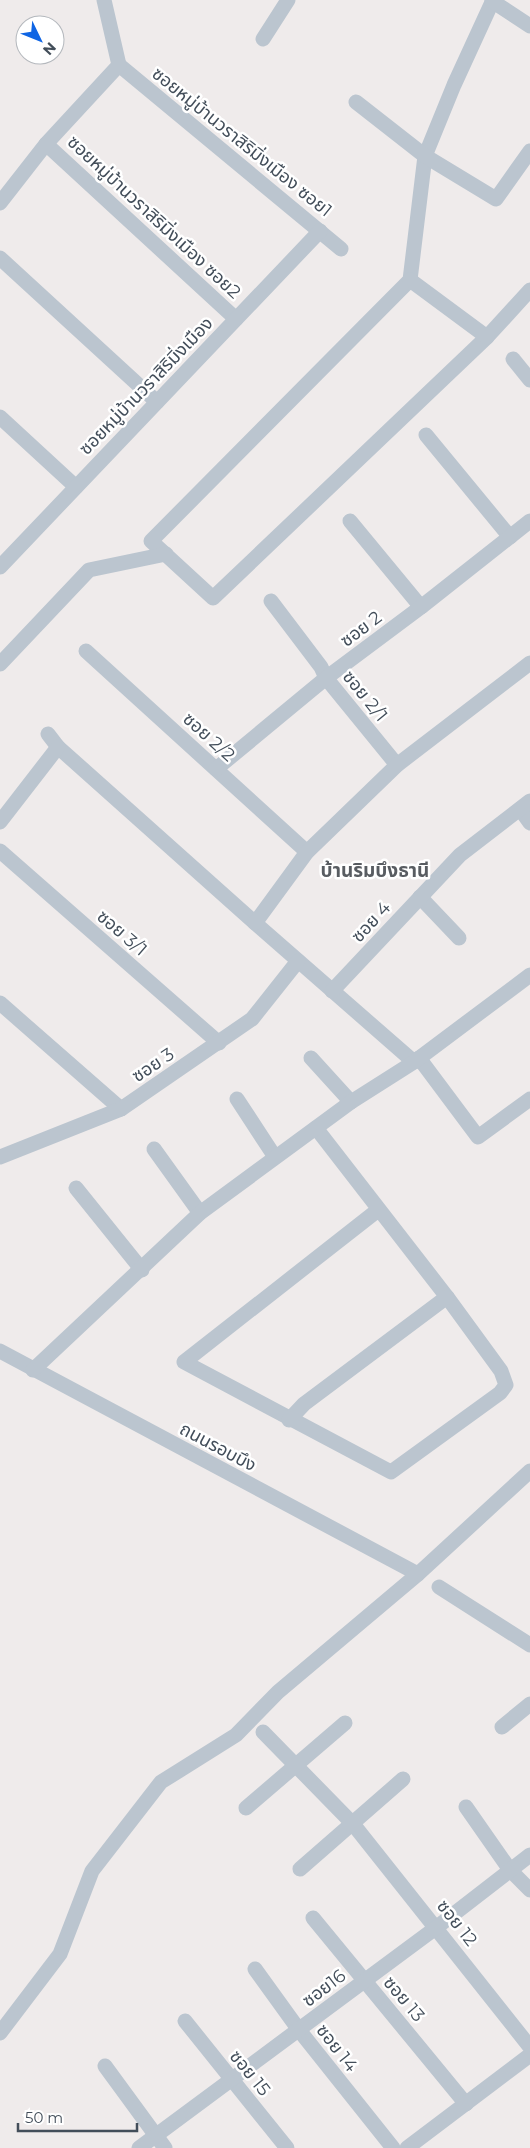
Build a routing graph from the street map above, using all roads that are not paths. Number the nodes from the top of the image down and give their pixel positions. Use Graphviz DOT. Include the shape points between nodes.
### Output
graph roads {
  1 [pos="104,0"];
  2 [pos="288,0"];
  3 [pos="492,0"];
  4 [pos="530,26"];
  5 [pos="263,40"];
  6 [pos="119,65"];
  7 [pos="356,102"];
  8 [pos="46,144"];
  9 [pos="530,151"];
  10 [pos="425,156"];
  11 [pos="0,203"];
  12 [pos="320,231"];
  13 [pos="341,249"];
  14 [pos="0,258"];
  15 [pos="410,280"];
  16 [pos="530,290"];
  17 [pos="236,318"];
  18 [pos="487,337"];
  19 [pos="513,359"];
  20 [pos="530,380"];
  21 [pos="156,402"];
  22 [pos="0,417"];
  23 [pos="426,435"];
  24 [pos="76,487"];
  25 [pos="350,521"];
  26 [pos="530,521"];
  27 [pos="510,537"];
  28 [pos="166,554"];
  29 [pos="0,567"];
  30 [pos="271,601"];
  31 [pos="421,607"];
  32 [pos="86,651"];
  33 [pos="0,664"];
  34 [pos="530,664"];
  35 [pos="326,678"];
  36 [pos="48,734"];
  37 [pos="58,747"];
  38 [pos="397,765"];
  39 [pos="216,769"];
  40 [pos="525,805"];
  41 [pos="0,822"];
  42 [pos="530,823"];
  43 [pos="0,851"];
  44 [pos="307,852"];
  45 [pos="420,897"];
  46 [pos="255,923"];
  47 [pos="459,938"];
  48 [pos="298,961"];
  49 [pos="530,975"];
  50 [pos="332,991"];
  51 [pos="0,1003"];
  52 [pos="219,1043"];
  53 [pos="311,1058"];
  54 [pos="417,1060"];
  55 [pos="237,1099"];
  56 [pos="530,1099"];
  57 [pos="351,1102"];
  58 [pos="121,1109"];
  59 [pos="316,1128"];
  60 [pos="154,1149"];
  61 [pos="1,1156"];
  62 [pos="275,1157"];
  63 [pos="76,1188"];
  64 [pos="378,1210"];
  65 [pos="200,1213"];
  66 [pos="142,1270"];
  67 [pos="447,1297"];
  68 [pos="0,1351"];
  69 [pos="33,1370"];
  70 [pos="290,1420"];
  71 [pos="530,1472"];
  72 [pos="418,1574"];
  73 [pos="439,1587"];
  74 [pos="530,1645"];
  75 [pos="530,1704"];
  76 [pos="345,1723"];
  77 [pos="502,1727"];
  78 [pos="263,1732"];
  79 [pos="296,1765"];
  80 [pos="403,1779"];
  81 [pos="246,1808"];
  82 [pos="466,1808"];
  83 [pos="353,1824"];
  84 [pos="530,1855"];
  85 [pos="300,1869"];
  86 [pos="510,1870"];
  87 [pos="530,1890"];
  88 [pos="313,1918"];
  89 [pos="437,1927"];
  90 [pos="255,1969"];
  91 [pos="364,1981"];
  92 [pos="185,2021"];
  93 [pos="300,2030"];
  94 [pos="0,2033"];
  95 [pos="530,2047"];
  96 [pos="530,2055"];
  97 [pos="105,2066"];
  98 [pos="231,2080"];
  99 [pos="466,2104"];
  100 [pos="161,2142"];
  101 [pos="139,2148"];
  102 [pos="287,2148"];
  103 [pos="392,2148"];
  104 [pos="408,2148"];
  1 -- 6 [label="street"];
  2 -- 5 [label="street"];
  3 -- 4 [label="street"];
  3 -- 10 [label="street"];
  6 -- 8 [label="street"];
  6 -- 12 [label="street, ซอยหมู่บ้านวราสิริมิ่งเมือง ซอย1"];
  7 -- 10 [label="street"];
  8 -- 11 [label="street"];
  8 -- 17 [label="street, ซอยหมู่บ้านวราสิริมิ่งเมือง ซอย2"];
  9 -- 10 [label="street" via="496,199"];
  10 -- 15 [label="street"];
  12 -- 13 [label="street, ซอยหมู่บ้านวราสิริมิ่งเมือง ซอย1"];
  12 -- 17 [label="street, ซอยหมู่บ้านวราสิริมิ่งเมือง"];
  14 -- 21 [label="street"];
  15 -- 18 [label="street"];
  15 -- 28 [label="street" via="151,541"];
  16 -- 18 [label="street"];
  17 -- 21 [label="street, ซอยหมู่บ้านวราสิริมิ่งเมือง"];
  18 -- 28 [label="street" via="213,598"];
  19 -- 20 [label="street"];
  21 -- 24 [label="street, ซอยหมู่บ้านวราสิริมิ่งเมือง"];
  22 -- 24 [label="street"];
  23 -- 27 [label="street"];
  24 -- 29 [label="street, ซอยหมู่บ้านวราสิริมิ่งเมือง"];
  25 -- 31 [label="street"];
  26 -- 27 [label="street, ซอย 2"];
  27 -- 31 [label="street, ซอย 2"];
  28 -- 33 [label="street" via="89,570"];
  30 -- 35 [label="street, ซอย 2/1"];
  31 -- 35 [label="street, ซอย 2"];
  32 -- 39 [label="street, ซอย 2/2"];
  34 -- 38 [label="street"];
  35 -- 38 [label="street, ซอย 2/1"];
  35 -- 39 [label="street, ซอย 2"];
  36 -- 37 [label="street"];
  37 -- 41 [label="street"];
  37 -- 46 [label="street"];
  38 -- 44 [label="street"];
  39 -- 44 [label="street, ซอย 2/2"];
  40 -- 42 [label="street"];
  40 -- 45 [label="street, ซอย 4" via="460,855"];
  43 -- 52 [label="street, ซอย 3/1"];
  44 -- 46 [label="street"];
  45 -- 47 [label="street"];
  45 -- 50 [label="street, ซอย 4"];
  46 -- 48 [label="street"];
  48 -- 50 [label="street"];
  48 -- 52 [label="street, ซอย 3" via="252,1019"];
  49 -- 54 [label="street"];
  50 -- 54 [label="street"];
  51 -- 58 [label="street"];
  52 -- 58 [label="street, ซอย 3"];
  53 -- 57 [label="street"];
  54 -- 56 [label="street" via="478,1137"];
  54 -- 57 [label="street"];
  55 -- 62 [label="street"];
  57 -- 59 [label="street"];
  58 -- 61 [label="street, ซอย 3"];
  59 -- 62 [label="street"];
  59 -- 64 [label="street"];
  60 -- 65 [label="street"];
  62 -- 65 [label="street"];
  63 -- 66 [label="street"];
  64 -- 67 [label="street"];
  64 -- 70 [label="street" via="184,1362"];
  65 -- 66 [label="street"];
  66 -- 69 [label="street"];
  67 -- 70 [label="street" via="304,1404"];
  67 -- 70 [label="street" via="501,1372 506,1384 500,1393 391,1472"];
  68 -- 69 [label="street, ถนนรอบบึง"];
  69 -- 72 [label="street, ถนนรอบบึง"];
  71 -- 72 [label="street"];
  72 -- 94 [label="street" via="278,1692 236,1735 161,1782 92,1872 60,1954"];
  73 -- 74 [label="street"];
  75 -- 77 [label="street"];
  76 -- 79 [label="street"];
  78 -- 79 [label="street, ซอย 12"];
  79 -- 81 [label="street"];
  79 -- 83 [label="street, ซอย 12"];
  80 -- 83 [label="street"];
  82 -- 86 [label="street"];
  83 -- 85 [label="street"];
  83 -- 89 [label="street, ซอย 12"];
  84 -- 86 [label="street, ซอย16"];
  86 -- 87 [label="street"];
  86 -- 89 [label="street, ซอย16"];
  88 -- 91 [label="street, ซอย 13"];
  89 -- 91 [label="street, ซอย16"];
  89 -- 95 [label="street, ซอย 12"];
  90 -- 93 [label="street, ซอย 14"];
  91 -- 93 [label="street, ซอย16"];
  91 -- 99 [label="street, ซอย 13"];
  92 -- 98 [label="street, ซอย 15"];
  93 -- 98 [label="street, ซอย16"];
  93 -- 103 [label="street, ซอย 14"];
  96 -- 99 [label="street"];
  97 -- 100 [label="street"];
  98 -- 100 [label="street, ซอย16"];
  98 -- 102 [label="street, ซอย 15"];
  99 -- 104 [label="street"];
  100 -- 101 [label="street, ซอย16"];
}
